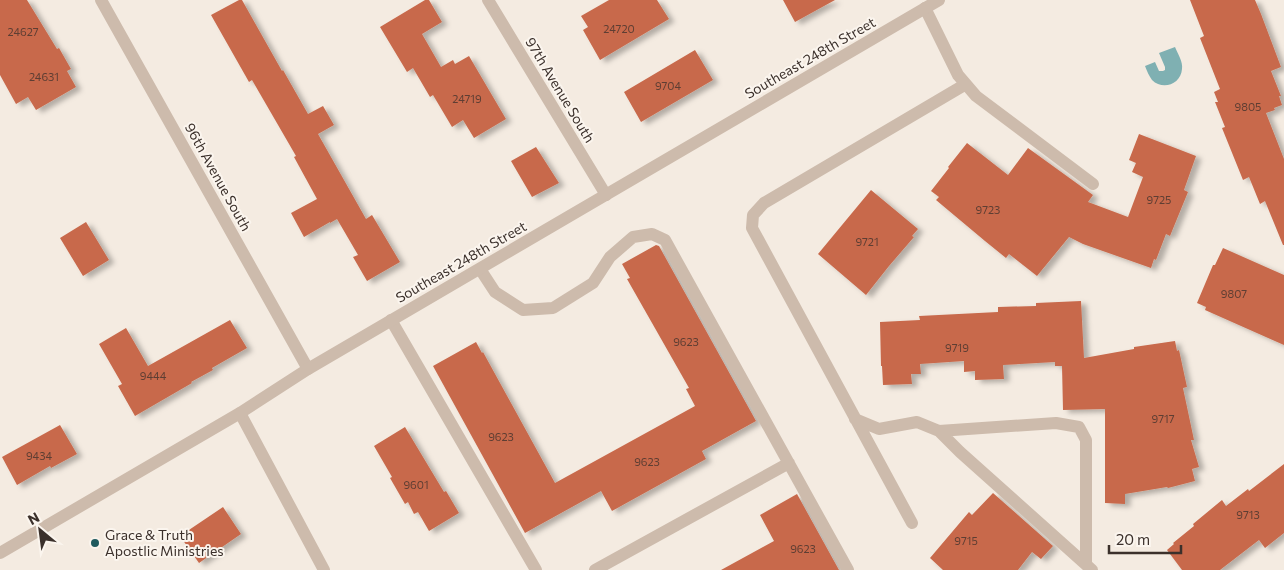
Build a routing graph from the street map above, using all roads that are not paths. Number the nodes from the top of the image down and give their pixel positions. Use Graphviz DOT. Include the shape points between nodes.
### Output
graph roads {
  1 [pos="101,0"];
  2 [pos="488,0"];
  3 [pos="939,0"];
  4 [pos="923,4"];
  5 [pos="966,84"];
  6 [pos="1093,184"];
  7 [pos="606,195"];
  8 [pos="480,269"];
  9 [pos="391,320"];
  10 [pos="308,369"];
  11 [pos="240,413"];
  12 [pos="855,419"];
  13 [pos="939,431"];
  14 [pos="789,463"];
  15 [pos="912,523"];
  16 [pos="0,553"];
  17 [pos="1089,567"];
  18 [pos="324,570"];
  19 [pos="536,570"];
  20 [pos="595,570"];
  21 [pos="848,570"];
  1 -- 10 [label="street, 96th Avenue South"];
  2 -- 7 [label="street, 97th Avenue South"];
  3 -- 4 [label="street, Southeast 248th Street"];
  4 -- 5 [label="street" via="958,75"];
  4 -- 7 [label="street, Southeast 248th Street"];
  5 -- 6 [label="street" via="976,96"];
  5 -- 12 [label="street" via="764,203 753,215 752,228"];
  7 -- 8 [label="street, Southeast 248th Street"];
  8 -- 9 [label="street, Southeast 248th Street"];
  8 -- 14 [label="street" via="495,292 522,310 553,308 593,283 610,257 633,237 652,234 665,240"];
  9 -- 10 [label="street, Southeast 248th Street"];
  9 -- 19 [label="street"];
  10 -- 11 [label="street, Southeast 248th Street"];
  11 -- 16 [label="street, Southeast 248th Street"];
  11 -- 18 [label="street"];
  12 -- 13 [label="street" via="879,429 917,422"];
  12 -- 15 [label="street"];
  13 -- 17 [label="street"];
  13 -- 17 [label="street" via="1056,423 1079,427 1086,440"];
  14 -- 20 [label="street"];
  14 -- 21 [label="street"];
}
